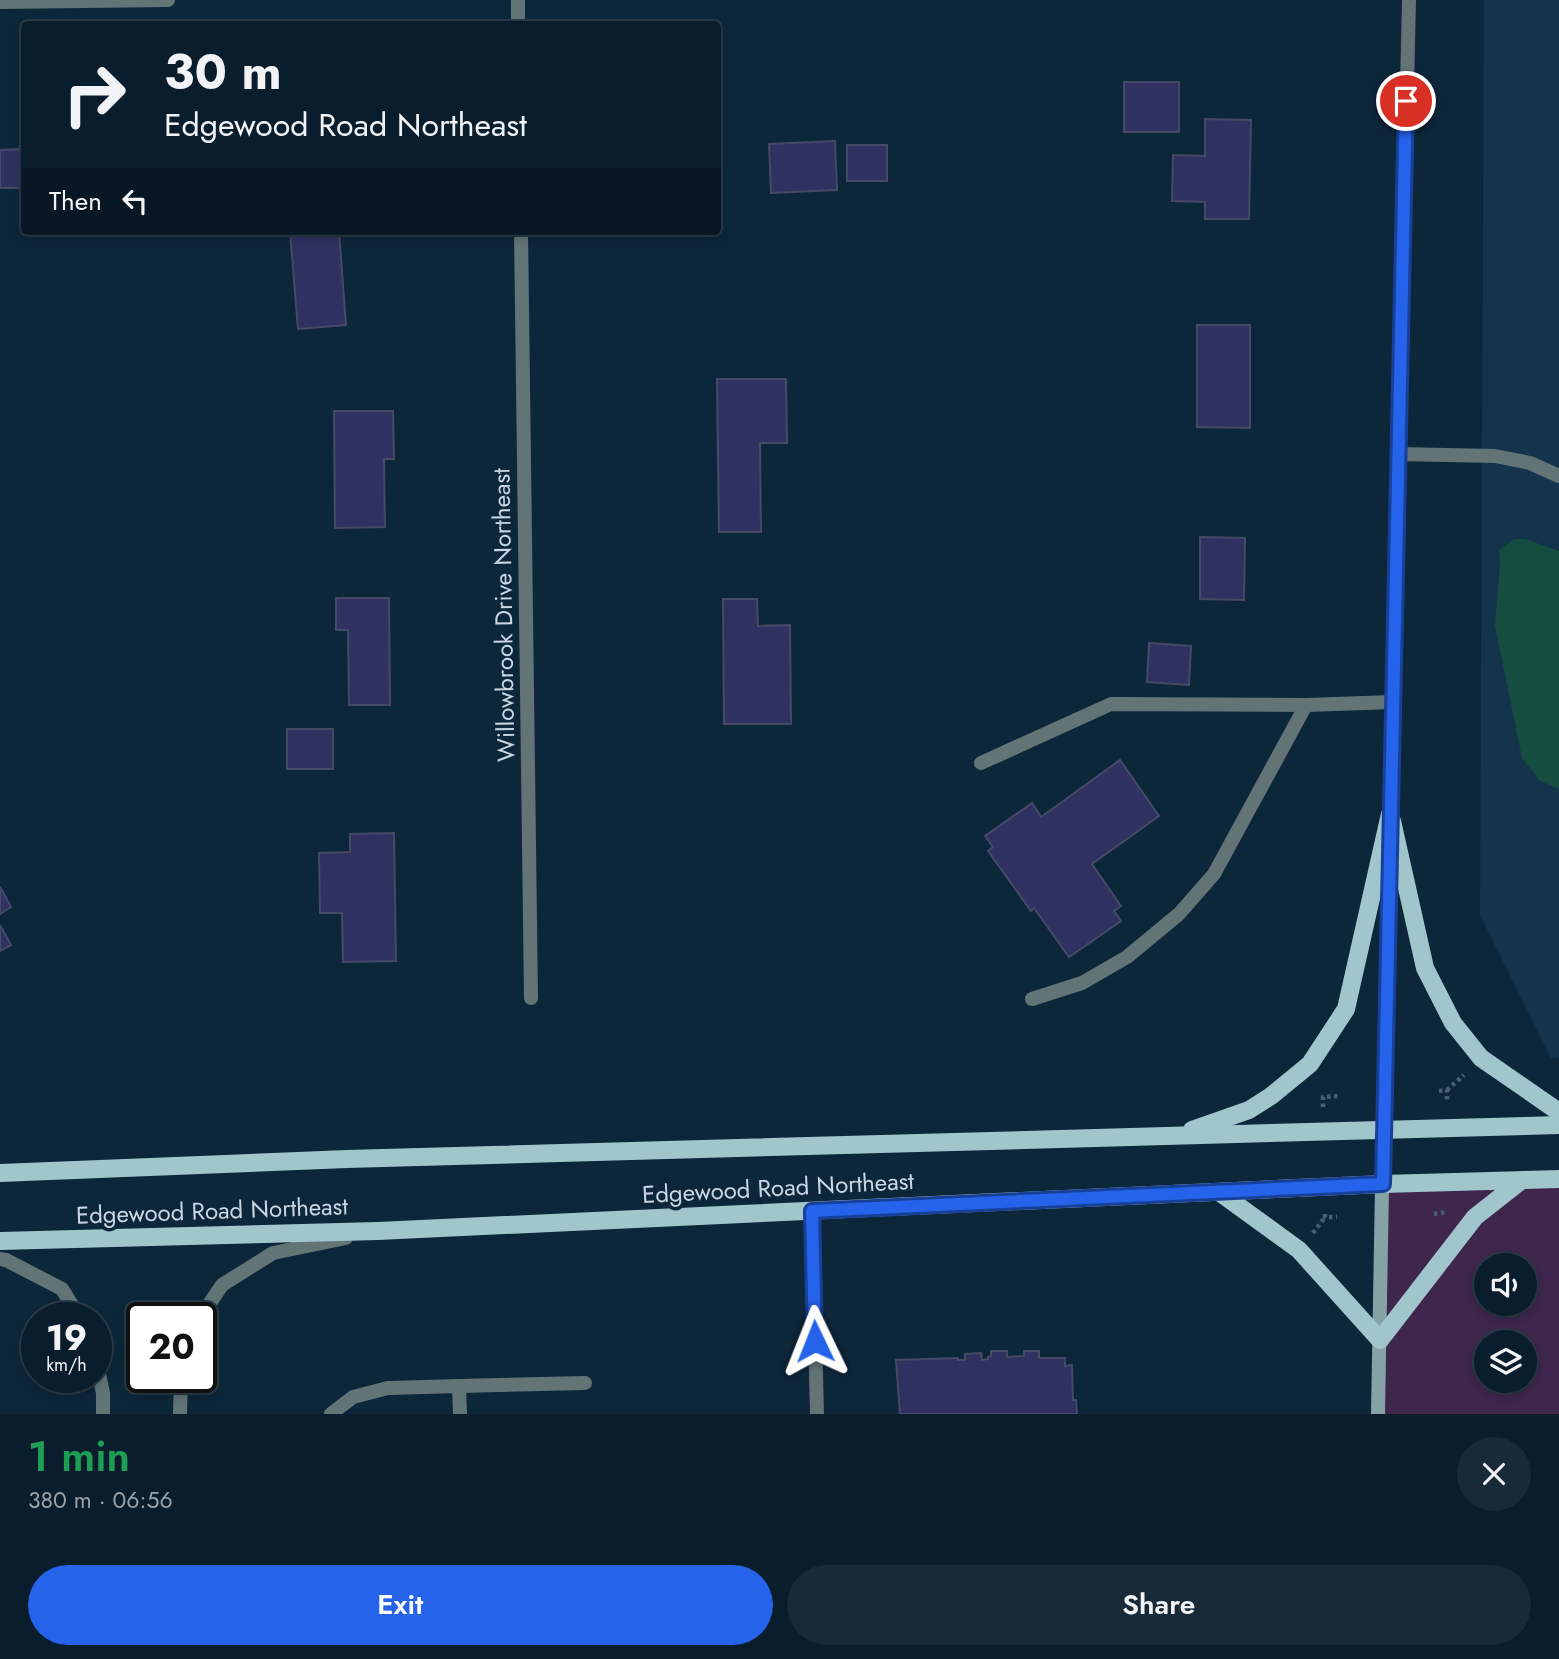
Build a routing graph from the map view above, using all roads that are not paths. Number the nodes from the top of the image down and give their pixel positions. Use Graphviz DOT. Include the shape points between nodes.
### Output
graph roads {
  1 [pos="168,0"];
  2 [pos="518,0"];
  3 [pos="1409,0"];
  4 [pos="0,2"];
  5 [pos="518,21"];
  6 [pos="521,235"];
  7 [pos="1398,454"];
  8 [pos="1559,476"];
  9 [pos="1393,702"];
  10 [pos="1306,705"];
  11 [pos="981,763"];
  12 [pos="1390,814"];
  13 [pos="531,998"];
  14 [pos="1032,999"];
  15 [pos="1559,1112"];
  16 [pos="1559,1125"];
  17 [pos="1383,1130"];
  18 [pos="1174,1136"];
  19 [pos="0,1173"];
  20 [pos="1559,1179"];
  21 [pos="1522,1180"];
  22 [pos="1383,1184"];
  23 [pos="1219,1192"];
  24 [pos="812,1211"];
  25 [pos="378,1231"];
  26 [pos="0,1241"];
  27 [pos="0,1259"];
  28 [pos="70,1302"];
  29 [pos="211,1302"];
  30 [pos="1380,1340"];
  31 [pos="585,1383"];
  32 [pos="459,1386"];
  33 [pos="103,1393"];
  34 [pos="181,1393"];
  35 [pos="103,1414"];
  36 [pos="180,1414"];
  37 [pos="331,1414"];
  38 [pos="460,1414"];
  39 [pos="817,1414"];
  40 [pos="1378,1414"];
  1 -- 4 [label="street"];
  2 -- 5 [label="street"];
  3 -- 7 [label="street"];
  6 -- 13 [label="street, Willowbrook Drive Northeast"];
  7 -- 8 [label="street" via="1494,456 1530,463"];
  7 -- 9 [label="street"];
  9 -- 10 [label="street"];
  9 -- 12 [label="street"];
  10 -- 11 [label="street" via="1111,704"];
  10 -- 14 [label="street" via="1214,874 1179,914 1127,957 1082,983"];
  12 -- 15 [label="main road" via="1425,968 1453,1023 1481,1058"];
  12 -- 17 [label="street"];
  12 -- 18 [label="main road" via="1346,1009 1310,1064 1249,1110"];
  16 -- 17 [label="main road, Edgewood Road Northeast"];
  17 -- 18 [label="main road, Edgewood Road Northeast"];
  17 -- 22 [label="main road"];
  18 -- 19 [label="main road, Edgewood Road Northeast"];
  20 -- 21 [label="main road, Edgewood Road Northeast"];
  21 -- 22 [label="main road, Edgewood Road Northeast"];
  21 -- 30 [label="main road" via="1475,1217"];
  22 -- 23 [label="main road, Edgewood Road Northeast"];
  22 -- 30 [label="main road"];
  23 -- 24 [label="main road, Edgewood Road Northeast"];
  23 -- 30 [label="main road" via="1299,1250"];
  24 -- 25 [label="main road, Edgewood Road Northeast"];
  24 -- 39 [label="street"];
  25 -- 26 [label="main road, Edgewood Road Northeast"];
  25 -- 29 [label="street" via="273,1253 222,1285"];
  27 -- 28 [label="street" via="62,1289"];
  30 -- 40 [label="main road"];
  31 -- 32 [label="street"];
  32 -- 37 [label="street" via="388,1388 353,1397"];
  32 -- 38 [label="street"];
  33 -- 35 [label="street"];
  34 -- 36 [label="street"];
}
